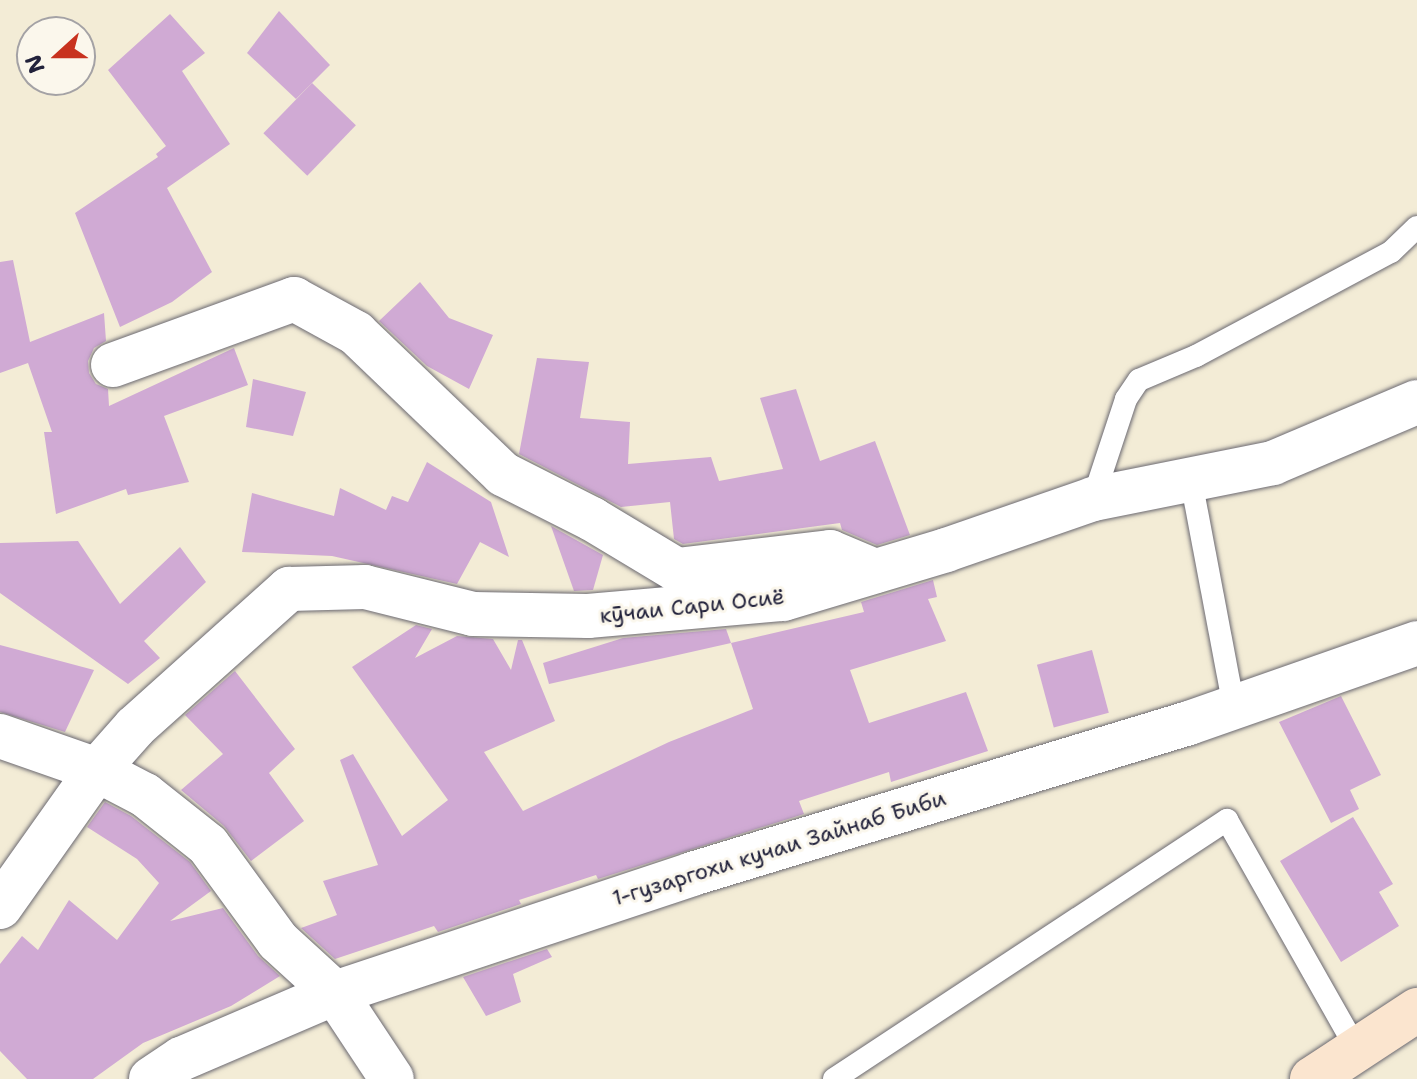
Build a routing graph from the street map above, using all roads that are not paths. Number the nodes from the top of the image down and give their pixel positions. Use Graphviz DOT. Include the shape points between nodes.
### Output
graph roads {
  1 [pos="1417,227"];
  2 [pos="113,365"];
  3 [pos="1417,402"];
  4 [pos="1191,480"];
  5 [pos="1093,499"];
  6 [pos="875,571"];
  7 [pos="1417,643"];
  8 [pos="1234,707"];
  9 [pos="0,736"];
  10 [pos="97,770"];
  11 [pos="0,907"];
  12 [pos="335,993"];
  13 [pos="1417,1010"];
  14 [pos="1357,1050"];
  15 [pos="151,1079"];
  16 [pos="392,1079"];
  17 [pos="834,1079"];
  18 [pos="1312,1079"];
  1 -- 5 [label="lane" via="1391,252 1196,356 1139,380 1126,399"];
  2 -- 6 [label="street" via="294,299 356,333 503,474 677,570 830,552"];
  3 -- 4 [label="street, кӯчаи Сари Осиё" via="1273,463"];
  4 -- 5 [label="street, кӯчаи Сари Осиё"];
  4 -- 8 [label="lane"];
  5 -- 6 [label="street, кӯчаи Сари Осиё"];
  6 -- 10 [label="street, кӯчаи Сари Осиё" via="783,599 588,616 473,614 365,587 289,589 135,727"];
  7 -- 8 [label="street, 1-гузаргохи кучаи Зайнаб Биби"];
  8 -- 12 [label="street, 1-гузаргохи кучаи Зайнаб Биби" via="692,874"];
  9 -- 10 [label="street"];
  10 -- 11 [label="street, кӯчаи Сари Осиё"];
  10 -- 12 [label="street" via="145,795 208,845 278,941"];
  12 -- 15 [label="street, 1-гузаргохи кучаи Зайнаб Биби" via="181,1059"];
  12 -- 16 [label="street"];
  13 -- 14 [label="main road"];
  14 -- 17 [label="lane" via="1227,820"];
  14 -- 18 [label="main road"];
}
